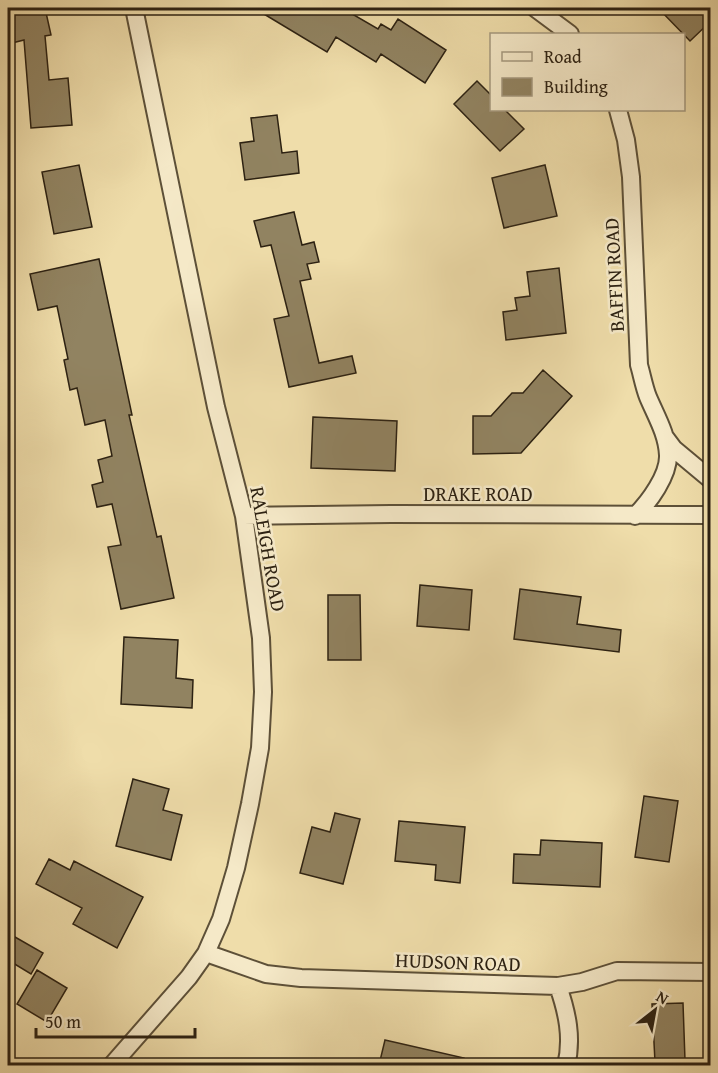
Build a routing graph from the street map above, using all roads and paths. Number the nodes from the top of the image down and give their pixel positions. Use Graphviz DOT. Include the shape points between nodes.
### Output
graph roads {
  1 [pos="134,8"];
  2 [pos="535,8"];
  3 [pos="569,33"];
  4 [pos="618,111"];
  5 [pos="665,436"];
  6 [pos="711,479"];
  7 [pos="711,515"];
  8 [pos="244,516"];
  9 [pos="635,516"];
  10 [pos="206,953"];
  11 [pos="711,972"];
  12 [pos="558,986"];
  13 [pos="111,1065"];
  14 [pos="567,1065"];
  1 -- 8 [label="street, RALEIGH ROAD" via="216,407"];
  2 -- 3 [label="street"];
  4 -- 5 [label="street, BAFFIN ROAD" via="631,177 639,365"];
  5 -- 6 [label="street, BAFFIN ROAD"];
  5 -- 9 [label="street, BAFFIN ROAD" via="666,464 656,489"];
  7 -- 9 [label="street, DRAKE ROAD"];
  8 -- 9 [label="street, DRAKE ROAD"];
  8 -- 10 [label="street, RALEIGH ROAD" via="261,638 260,748 236,868"];
  10 -- 12 [label="street, HUDSON ROAD" via="266,974 301,978"];
  10 -- 13 [label="street, RALEIGH ROAD"];
  11 -- 12 [label="street, HUDSON ROAD" via="617,971"];
  12 -- 14 [label="street" via="567,1010 570,1036"];
}
